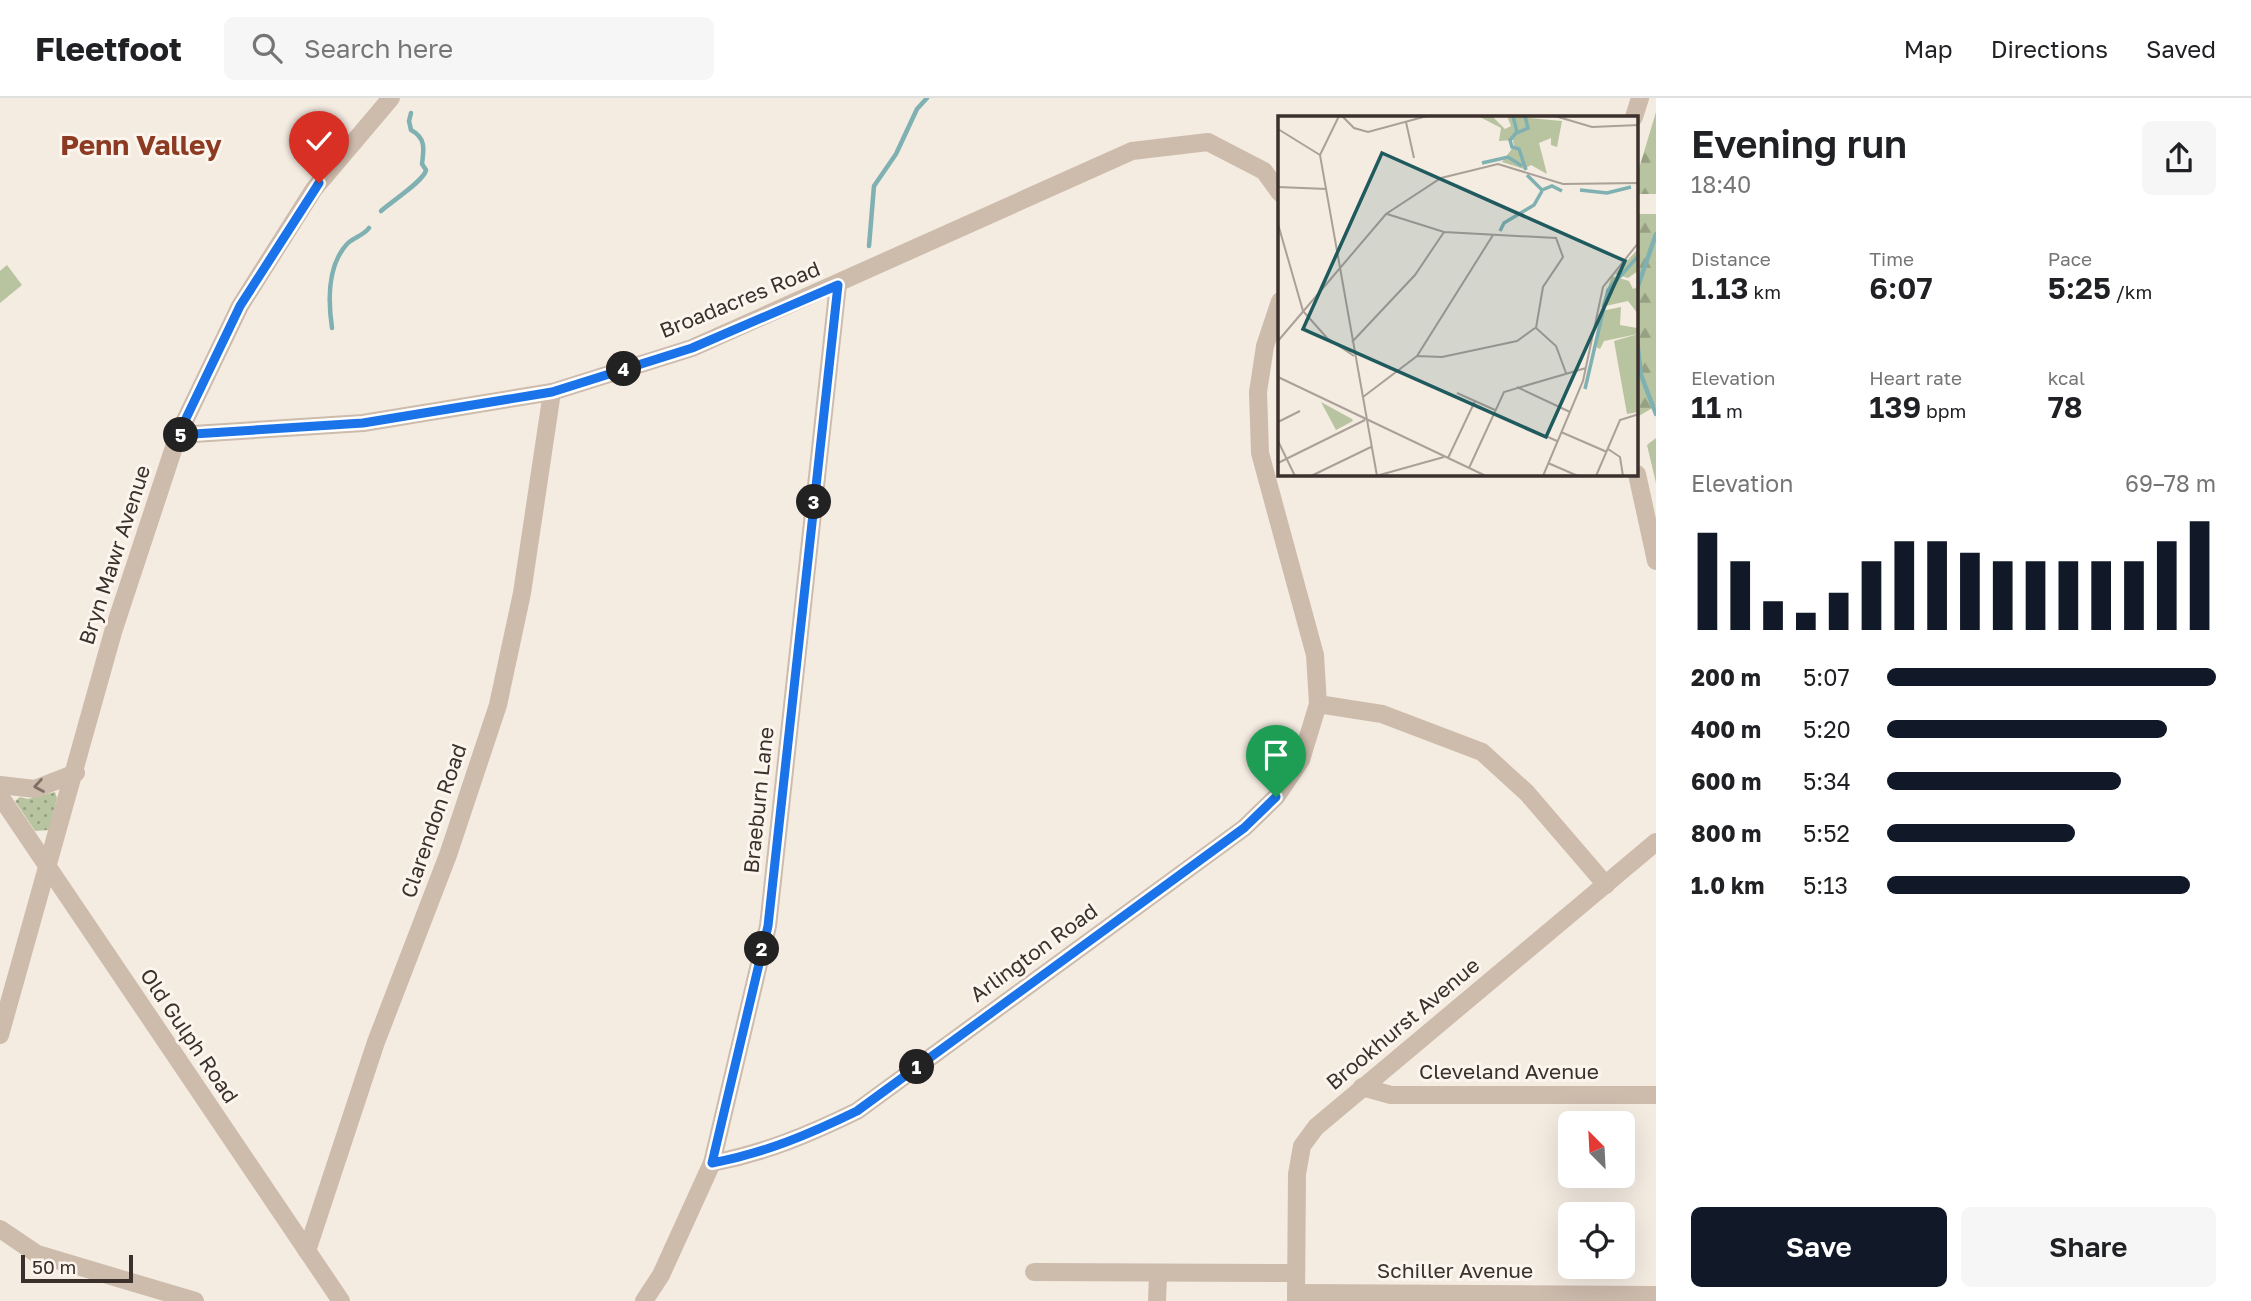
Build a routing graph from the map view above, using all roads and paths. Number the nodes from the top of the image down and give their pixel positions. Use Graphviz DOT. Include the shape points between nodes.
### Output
graph roads {
  1 [pos="391,98"];
  2 [pos="1640,98"];
  3 [pos="1634,116"];
  4 [pos="1278,189"];
  5 [pos="838,285"];
  6 [pos="1278,307"];
  7 [pos="552,392"];
  8 [pos="178,435"];
  9 [pos="1637,476"];
  10 [pos="1656,561"];
  11 [pos="1318,704"];
  12 [pos="76,773"];
  13 [pos="0,785"];
  14 [pos="0,796"];
  15 [pos="1656,842"];
  16 [pos="47,867"];
  17 [pos="1606,885"];
  18 [pos="0,1035"];
  19 [pos="1362,1087"];
  20 [pos="1656,1095"];
  21 [pos="712,1163"];
  22 [pos="0,1229"];
  23 [pos="307,1251"];
  24 [pos="1034,1272"];
  25 [pos="1296,1273"];
  26 [pos="1158,1275"];
  27 [pos="1656,1295"];
  28 [pos="1296,1297"];
  29 [pos="195,1301"];
  30 [pos="341,1301"];
  31 [pos="644,1301"];
  32 [pos="1157,1301"];
  1 -- 8 [label="street, Bryn Mawr Avenue" via="314,189 247,294"];
  2 -- 3 [label="street"];
  4 -- 5 [label="street, Broadacres Road" via="1264,171 1208,142 1132,151"];
  5 -- 7 [label="street, Broadacres Road" via="692,348"];
  5 -- 21 [label="street, Braeburn Lane" via="768,926"];
  6 -- 11 [label="street" via="1265,346 1258,392 1260,453 1315,654"];
  7 -- 8 [label="street, Broadacres Road" via="363,423"];
  7 -- 23 [label="street, Clarendon Road" via="522,593 498,705 448,855 376,1042"];
  8 -- 12 [label="street, Bryn Mawr Avenue" via="113,632"];
  9 -- 10 [label="street"];
  11 -- 17 [label="street" via="1382,714 1482,751 1527,793"];
  11 -- 21 [label="street, Arlington Road" via="1301,760 1276,797 1244,828 857,1111 758,1154"];
  12 -- 13 [label="street, one-way" via="35,789"];
  12 -- 16 [label="street, Bryn Mawr Avenue"];
  14 -- 16 [label="street, Old Gulph Road"];
  15 -- 17 [label="street, Brookhurst Avenue"];
  16 -- 18 [label="street, Bryn Mawr Avenue"];
  16 -- 23 [label="street, Old Gulph Road"];
  17 -- 19 [label="street, Brookhurst Avenue"];
  19 -- 20 [label="street, Cleveland Avenue" via="1391,1095"];
  19 -- 25 [label="street, Brookhurst Avenue" via="1316,1127 1302,1146 1297,1174"];
  21 -- 31 [label="street, Braeburn Lane"];
  22 -- 29 [label="street" via="37,1255"];
  23 -- 30 [label="street, Old Gulph Road"];
  24 -- 26 [label="street"];
  25 -- 26 [label="street"];
  25 -- 28 [label="street, Brookhurst Avenue"];
  26 -- 32 [label="street"];
  27 -- 28 [label="street, Schiller Avenue"];
}
